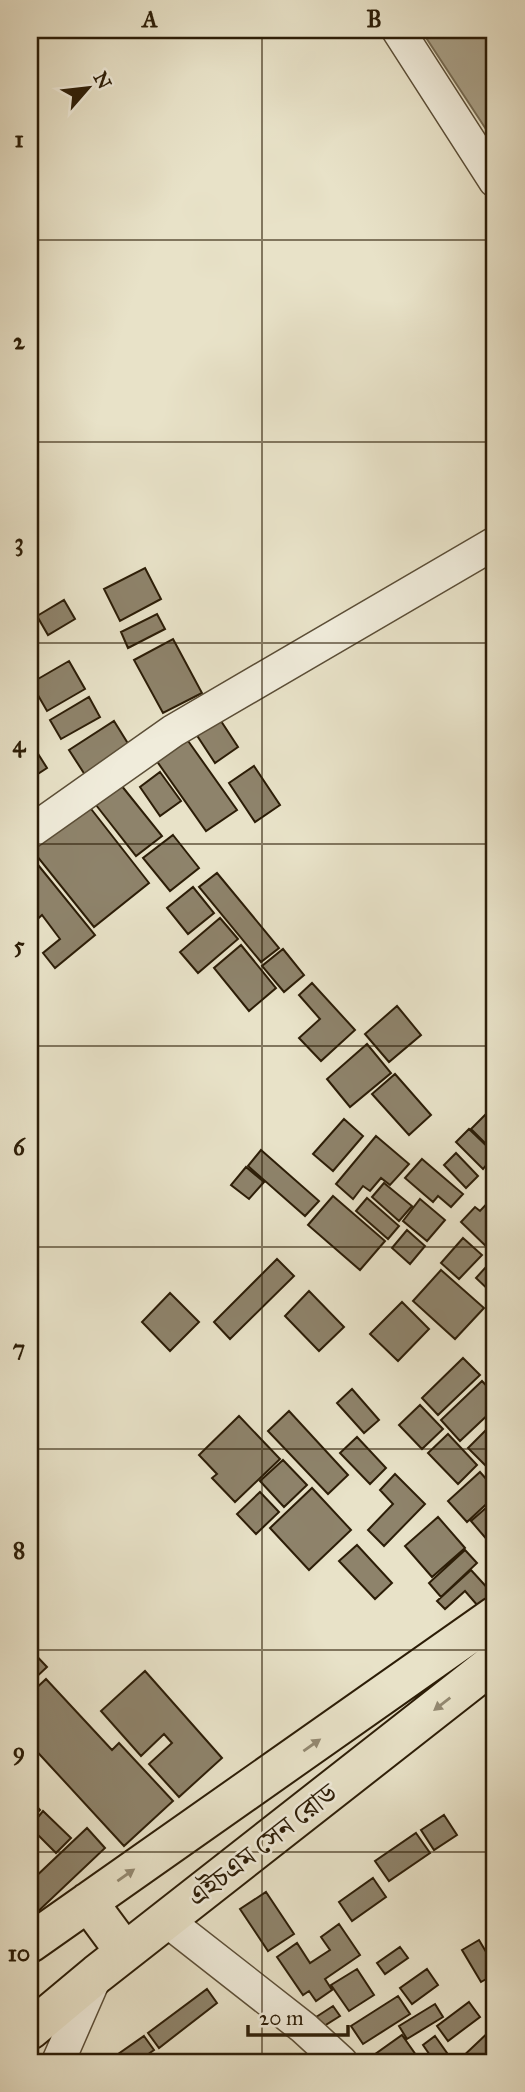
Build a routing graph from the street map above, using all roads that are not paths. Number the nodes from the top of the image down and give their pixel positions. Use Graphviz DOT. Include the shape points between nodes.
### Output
graph roads {
  1 [pos="398,30"];
  2 [pos="495,181"];
  3 [pos="495,543"];
  4 [pos="30,832"];
  5 [pos="495,1616"];
  6 [pos="495,1662"];
  7 [pos="88,1902"];
  8 [pos="166,1920"];
  9 [pos="30,1943"];
  10 [pos="111,1963"];
  11 [pos="30,2030"];
  12 [pos="58,2062"];
  13 [pos="341,2062"];
  1 -- 2 [label="street"];
  3 -- 4 [label="street" via="173,731"];
  7 -- 5 [label="main road, এইচএম সেন রোড, one-way"];
  6 -- 8 [label="main road, এইচএম সেন রোড, one-way"];
  7 -- 9 [label="main road, এইচএম সেন রোড"];
  7 -- 10 [label="main road"];
  8 -- 10 [label="main road, এইচএম সেন রোড"];
  8 -- 13 [label="street"];
  10 -- 11 [label="main road, এইচএম সেন রোড"];
  10 -- 12 [label="street"];
}
